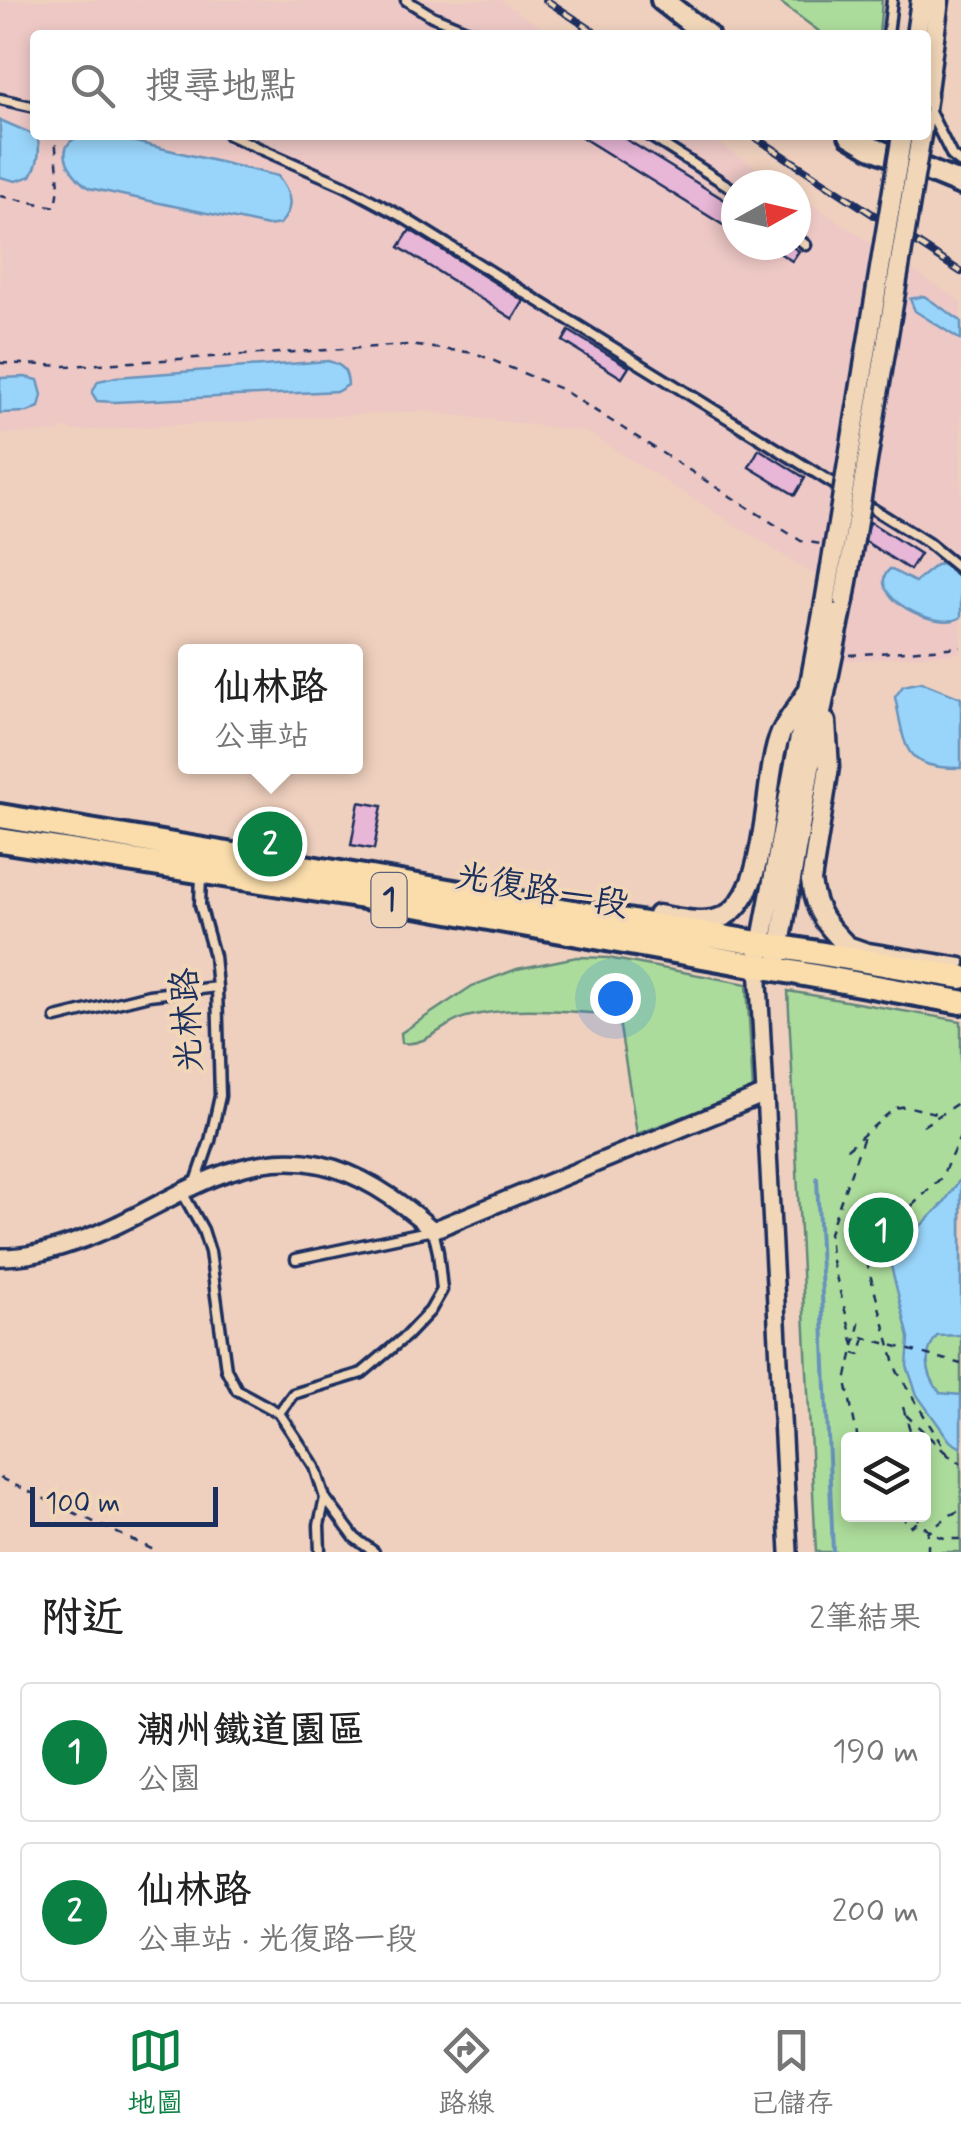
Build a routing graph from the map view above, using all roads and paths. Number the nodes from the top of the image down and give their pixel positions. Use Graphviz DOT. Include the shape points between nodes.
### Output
graph roads {
  1 [pos="406,0"];
  2 [pos="662,0"];
  3 [pos="892,0"];
  4 [pos="921,0"];
  5 [pos="939,0"];
  6 [pos="948,0"];
  7 [pos="466,30"];
  8 [pos="701,30"];
  9 [pos="889,30"];
  10 [pos="917,30"];
  11 [pos="931,76"];
  12 [pos="931,89"];
  13 [pos="0,98"];
  14 [pos="30,106"];
  15 [pos="931,111"];
  16 [pos="55,140"];
  17 [pos="240,140"];
  18 [pos="656,140"];
  19 [pos="901,140"];
  20 [pos="920,140"];
  21 [pos="925,140"];
  22 [pos="872,141"];
  23 [pos="961,163"];
  24 [pos="922,170"];
  25 [pos="721,181"];
  26 [pos="961,184"];
  27 [pos="0,196"];
  28 [pos="0,364"];
  29 [pos="820,544"];
  30 [pos="961,570"];
  31 [pos="834,602"];
  32 [pos="961,647"];
  33 [pos="849,656"];
  34 [pos="815,694"];
  35 [pos="0,816"];
  36 [pos="0,840"];
  37 [pos="203,860"];
  38 [pos="584,914"];
  39 [pos="833,935"];
  40 [pos="768,956"];
  41 [pos="862,962"];
  42 [pos="961,963"];
  43 [pos="961,976"];
  44 [pos="217,987"];
  45 [pos="961,1002"];
  46 [pos="961,1011"];
  47 [pos="56,1018"];
  48 [pos="765,1094"];
  49 [pos="961,1101"];
  50 [pos="939,1114"];
  51 [pos="923,1126"];
  52 [pos="866,1130"];
  53 [pos="961,1135"];
  54 [pos="847,1149"];
  55 [pos="189,1189"];
  56 [pos="432,1230"];
  57 [pos="0,1257"];
  58 [pos="296,1259"];
  59 [pos="860,1320"];
  60 [pos="861,1337"];
  61 [pos="854,1344"];
  62 [pos="852,1353"];
  63 [pos="961,1364"];
  64 [pos="904,1406"];
  65 [pos="279,1414"];
  66 [pos="906,1415"];
  67 [pos="857,1432"];
  68 [pos="911,1432"];
  69 [pos="948,1455"];
  70 [pos="961,1463"];
  71 [pos="0,1478"];
  72 [pos="325,1498"];
  73 [pos="961,1510"];
  74 [pos="920,1522"];
  75 [pos="928,1533"];
  76 [pos="961,1539"];
  77 [pos="158,1552"];
  78 [pos="320,1552"];
  79 [pos="374,1552"];
  80 [pos="789,1552"];
  81 [pos="928,1552"];
  1 -- 7 [label="lane"];
  2 -- 8 [label="main road"];
  3 -- 9 [label="lane"];
  4 -- 10 [label="street"];
  5 -- 11 [label="street"];
  6 -- 12 [label="lane"];
  13 -- 14 [label="lane"];
  15 -- 23 [label="lane"];
  16 -- 27 [label="path" via="56,206"];
  17 -- 30 [label="lane" via="402,216 928,543"];
  18 -- 25 [label="lane"];
  19 -- 31 [label="street, bridge"];
  20 -- 31 [label="street, bridge"];
  21 -- 24 [label="lane"];
  22 -- 24 [label="main road"];
  24 -- 26 [label="main road"];
  28 -- 29 [label="path" via="408,346 475,353 561,390 802,542"];
  31 -- 34 [label="street"];
  32 -- 33 [label="path"];
  34 -- 38 [label="street" via="781,734 756,862 740,903 720,918 702,920 633,911"];
  34 -- 39 [label="street" via="829,767 811,880 816,908"];
  34 -- 40 [label="street"];
  35 -- 37 [label="main road, 光復路一段 / 1"];
  36 -- 37 [label="main road, 光復路一段 / 1"];
  37 -- 38 [label="main road, 光復路一段 / 1"];
  37 -- 40 [label="main road, 光復路一段 / 1"];
  37 -- 44 [label="lane, 光林路" via="200,905"];
  38 -- 40 [label="main road, 1"];
  39 -- 41 [label="street"];
  39 -- 42 [label="lane" via="868,948"];
  40 -- 41 [label="main road"];
  40 -- 45 [label="main road"];
  40 -- 46 [label="lane" via="796,982"];
  40 -- 48 [label="street"];
  41 -- 43 [label="main road"];
  44 -- 47 [label="lane" via="149,995"];
  44 -- 55 [label="lane, 光林路" via="220,1096"];
  48 -- 56 [label="street"];
  48 -- 80 [label="street"];
  49 -- 50 [label="path"];
  50 -- 51 [label="path"];
  50 -- 52 [label="path" via="895,1108"];
  52 -- 54 [label="path"];
  52 -- 61 [label="path" via="828,1233"];
  53 -- 69 [label="path" via="941,1178 868,1254 897,1371"];
  55 -- 56 [label="street" via="266,1160 300,1160 341,1169 406,1206"];
  55 -- 57 [label="street" via="109,1231 30,1257"];
  55 -- 65 [label="lane" via="210,1252 226,1369 237,1390"];
  56 -- 58 [label="lane"];
  56 -- 65 [label="lane" via="442,1290 430,1310 362,1373 293,1394"];
  59 -- 60 [label="path"];
  60 -- 61 [label="path"];
  60 -- 62 [label="path" via="860,1355"];
  60 -- 63 [label="path, bridge"];
  61 -- 62 [label="path"];
  62 -- 67 [label="path" via="846,1381"];
  64 -- 66 [label="path"];
  65 -- 72 [label="lane" via="316,1467"];
  66 -- 68 [label="path"];
  66 -- 69 [label="path"];
  69 -- 70 [label="path"];
  71 -- 77 [label="path"];
  72 -- 78 [label="lane"];
  72 -- 79 [label="lane"];
  73 -- 75 [label="path"];
  74 -- 75 [label="path"];
  75 -- 76 [label="path"];
  75 -- 81 [label="path"];
}
